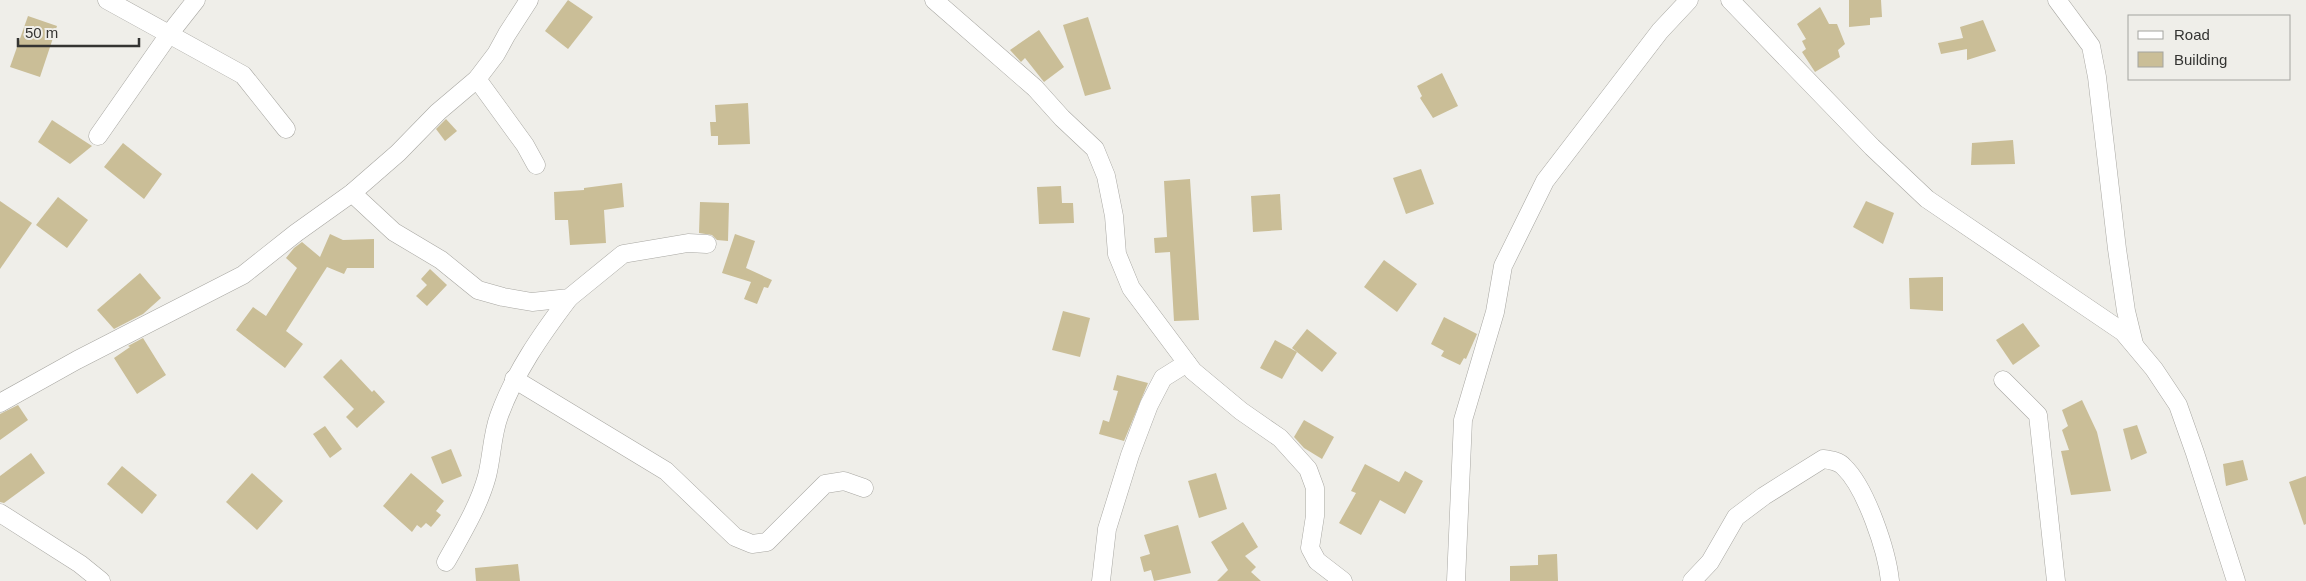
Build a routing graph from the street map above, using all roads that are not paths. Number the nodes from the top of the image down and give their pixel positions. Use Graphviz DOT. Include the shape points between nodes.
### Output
graph roads {
  1 [pos="107,0"];
  2 [pos="196,0"];
  3 [pos="530,0"];
  4 [pos="934,0"];
  5 [pos="1689,0"];
  6 [pos="1730,0"];
  7 [pos="2057,0"];
  8 [pos="170,33"];
  9 [pos="477,78"];
  10 [pos="286,130"];
  11 [pos="98,136"];
  12 [pos="536,166"];
  13 [pos="352,193"];
  14 [pos="707,244"];
  15 [pos="569,298"];
  16 [pos="2135,346"];
  17 [pos="1187,363"];
  18 [pos="514,379"];
  19 [pos="2003,380"];
  20 [pos="0,403"];
  21 [pos="864,488"];
  22 [pos="0,513"];
  23 [pos="446,562"];
  24 [pos="101,581"];
  25 [pos="1101,581"];
  26 [pos="1343,581"];
  27 [pos="1456,581"];
  28 [pos="1692,581"];
  29 [pos="1890,581"];
  30 [pos="2056,581"];
  31 [pos="2236,581"];
  1 -- 8 [label="street"];
  2 -- 8 [label="street"];
  3 -- 9 [label="street"];
  4 -- 17 [label="street" via="1035,88 1095,148 1113,208 1117,254 1131,288"];
  5 -- 27 [label="street" via="1660,31 1545,181 1503,266 1495,312 1463,420"];
  6 -- 16 [label="street" via="1872,147 1927,199 2123,332"];
  7 -- 16 [label="street" via="2090,46 2092,54 2126,311"];
  8 -- 10 [label="street" via="243,75"];
  8 -- 11 [label="street"];
  9 -- 12 [label="street" via="525,145"];
  9 -- 13 [label="street"];
  13 -- 15 [label="street" via="394,232 441,260 478,290 532,302"];
  13 -- 20 [label="street" via="243,275 85,355"];
  14 -- 15 [label="street" via="623,254"];
  15 -- 18 [label="street"];
  16 -- 31 [label="street" via="2178,406"];
  17 -- 25 [label="street" via="1163,378 1149,405 1107,529"];
  17 -- 26 [label="street" via="1241,411 1280,438 1308,469 1315,488 1310,548 1317,561"];
  18 -- 21 [label="street" via="666,471 735,537 752,544 767,542 825,484 844,481"];
  18 -- 23 [label="street" via="498,418 487,477"];
  19 -- 30 [label="street" via="2038,415"];
  22 -- 24 [label="street"];
  28 -- 29 [label="street" via="1710,562 1736,517 1823,459 1833,460 1844,467 1862,494 1874,518"];
}
